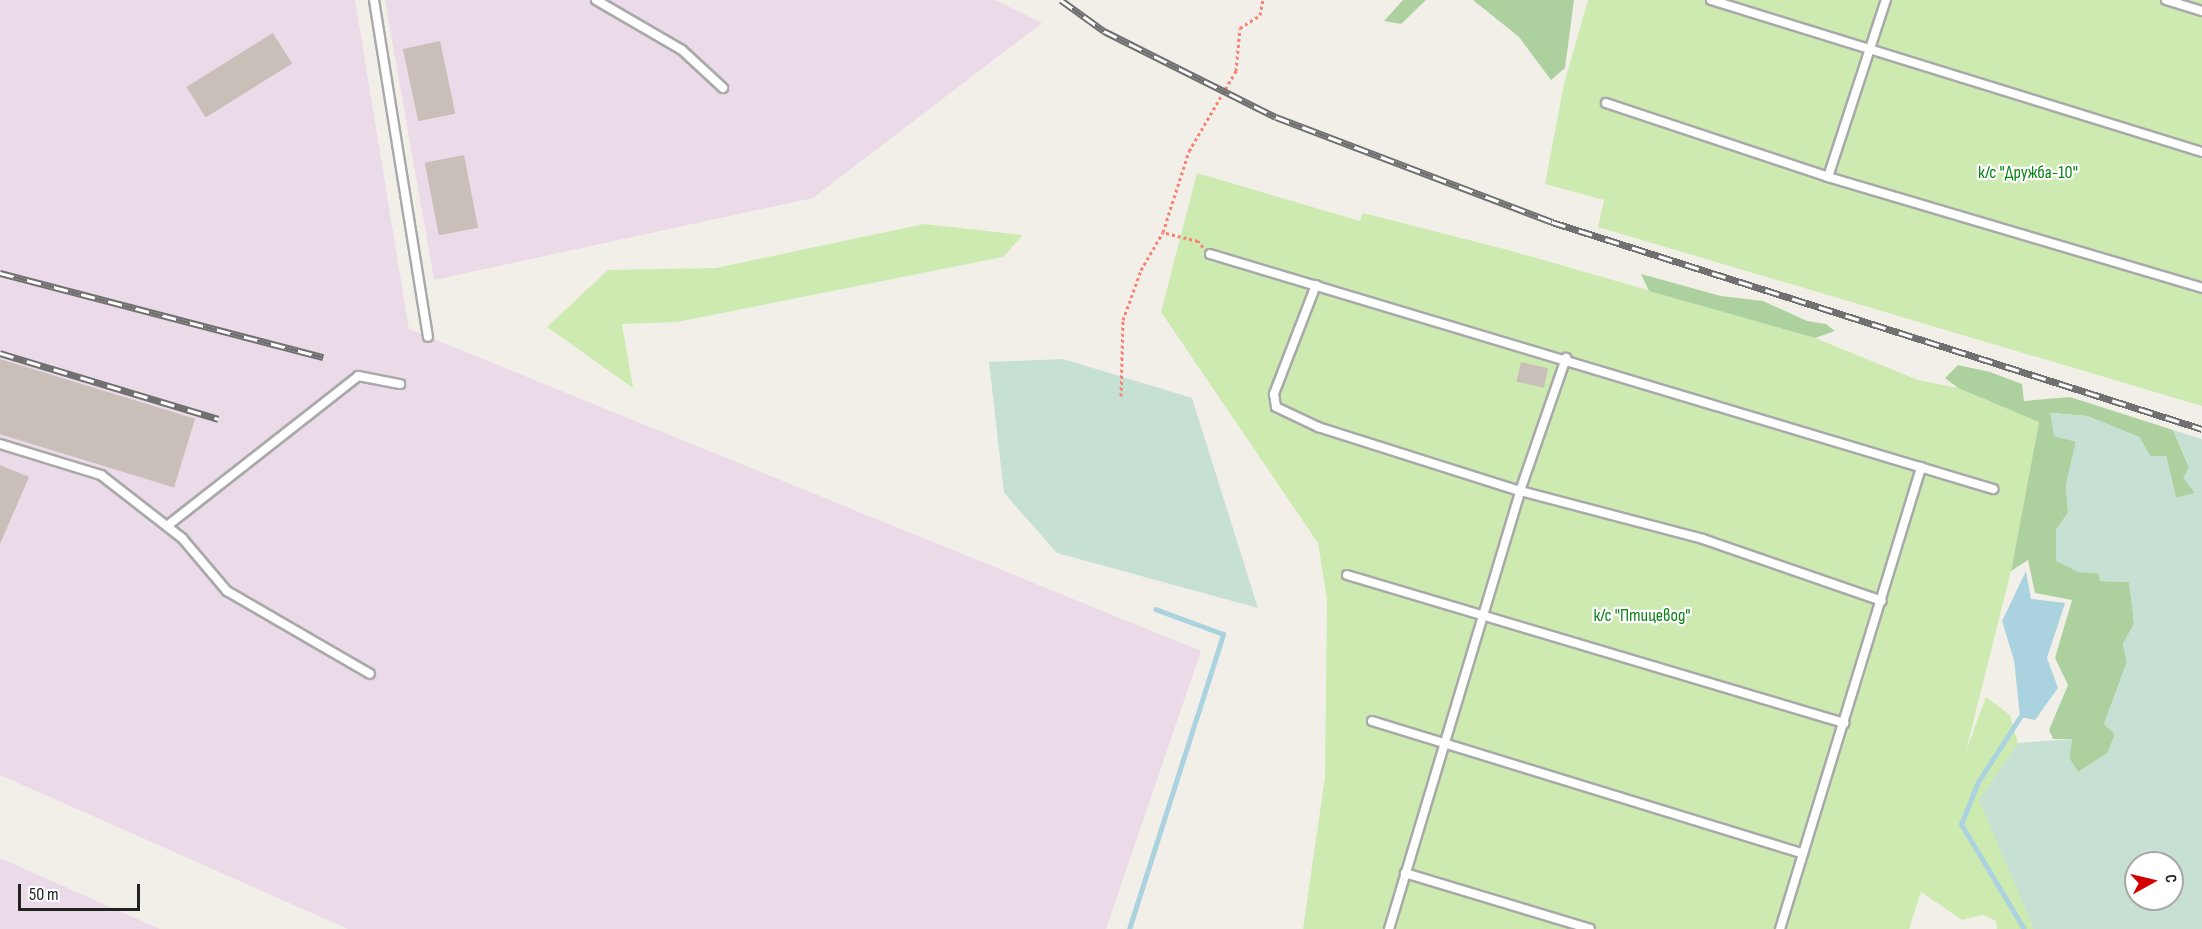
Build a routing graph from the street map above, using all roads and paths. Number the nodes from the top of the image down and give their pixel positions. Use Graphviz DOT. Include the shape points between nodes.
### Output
graph roads {
  1 [pos="374,0"];
  2 [pos="596,0"];
  3 [pos="1263,0"];
  4 [pos="1712,0"];
  5 [pos="1886,0"];
  6 [pos="2166,0"];
  7 [pos="2202,11"];
  8 [pos="1871,50"];
  9 [pos="723,88"];
  10 [pos="1606,103"];
  11 [pos="2202,152"];
  12 [pos="1828,177"];
  13 [pos="1163,232"];
  14 [pos="1210,254"];
  15 [pos="1316,285"];
  16 [pos="2202,288"];
  17 [pos="428,337"];
  18 [pos="1566,358"];
  19 [pos="400,384"];
  20 [pos="1121,396"];
  21 [pos="0,444"];
  22 [pos="1921,467"];
  23 [pos="1993,489"];
  24 [pos="1520,491"];
  25 [pos="167,526"];
  26 [pos="1347,575"];
  27 [pos="1882,601"];
  28 [pos="1485,618"];
  29 [pos="370,674"];
  30 [pos="1372,721"];
  31 [pos="1844,723"];
  32 [pos="1444,746"];
  33 [pos="1803,854"];
  34 [pos="1405,873"];
  35 [pos="1389,929"];
  36 [pos="1590,929"];
  37 [pos="1780,929"];
  1 -- 17 [label="lane"];
  2 -- 9 [label="lane" via="682,50"];
  3 -- 13 [label="path" via="1260,15 1240,28 1236,72 1189,151"];
  4 -- 8 [label="lane"];
  5 -- 8 [label="lane"];
  6 -- 7 [label="lane"];
  8 -- 11 [label="lane"];
  8 -- 12 [label="lane"];
  10 -- 12 [label="lane"];
  12 -- 16 [label="lane"];
  13 -- 14 [label="path" via="1198,241"];
  13 -- 20 [label="path" via="1141,270 1123,320"];
  14 -- 15 [label="lane"];
  15 -- 18 [label="lane"];
  15 -- 24 [label="lane" via="1274,394 1276,407 1318,427"];
  18 -- 22 [label="lane"];
  18 -- 24 [label="lane"];
  19 -- 25 [label="lane" via="358,376"];
  21 -- 25 [label="lane" via="101,475"];
  22 -- 23 [label="lane"];
  22 -- 27 [label="lane"];
  24 -- 27 [label="lane" via="1703,539"];
  24 -- 28 [label="lane"];
  25 -- 29 [label="lane" via="228,591"];
  26 -- 28 [label="lane"];
  27 -- 31 [label="lane"];
  28 -- 31 [label="lane"];
  28 -- 32 [label="lane"];
  30 -- 32 [label="lane"];
  31 -- 33 [label="lane"];
  32 -- 33 [label="lane" via="1617,794"];
  32 -- 34 [label="lane"];
  33 -- 37 [label="lane"];
  34 -- 35 [label="lane"];
  34 -- 36 [label="lane"];
}
